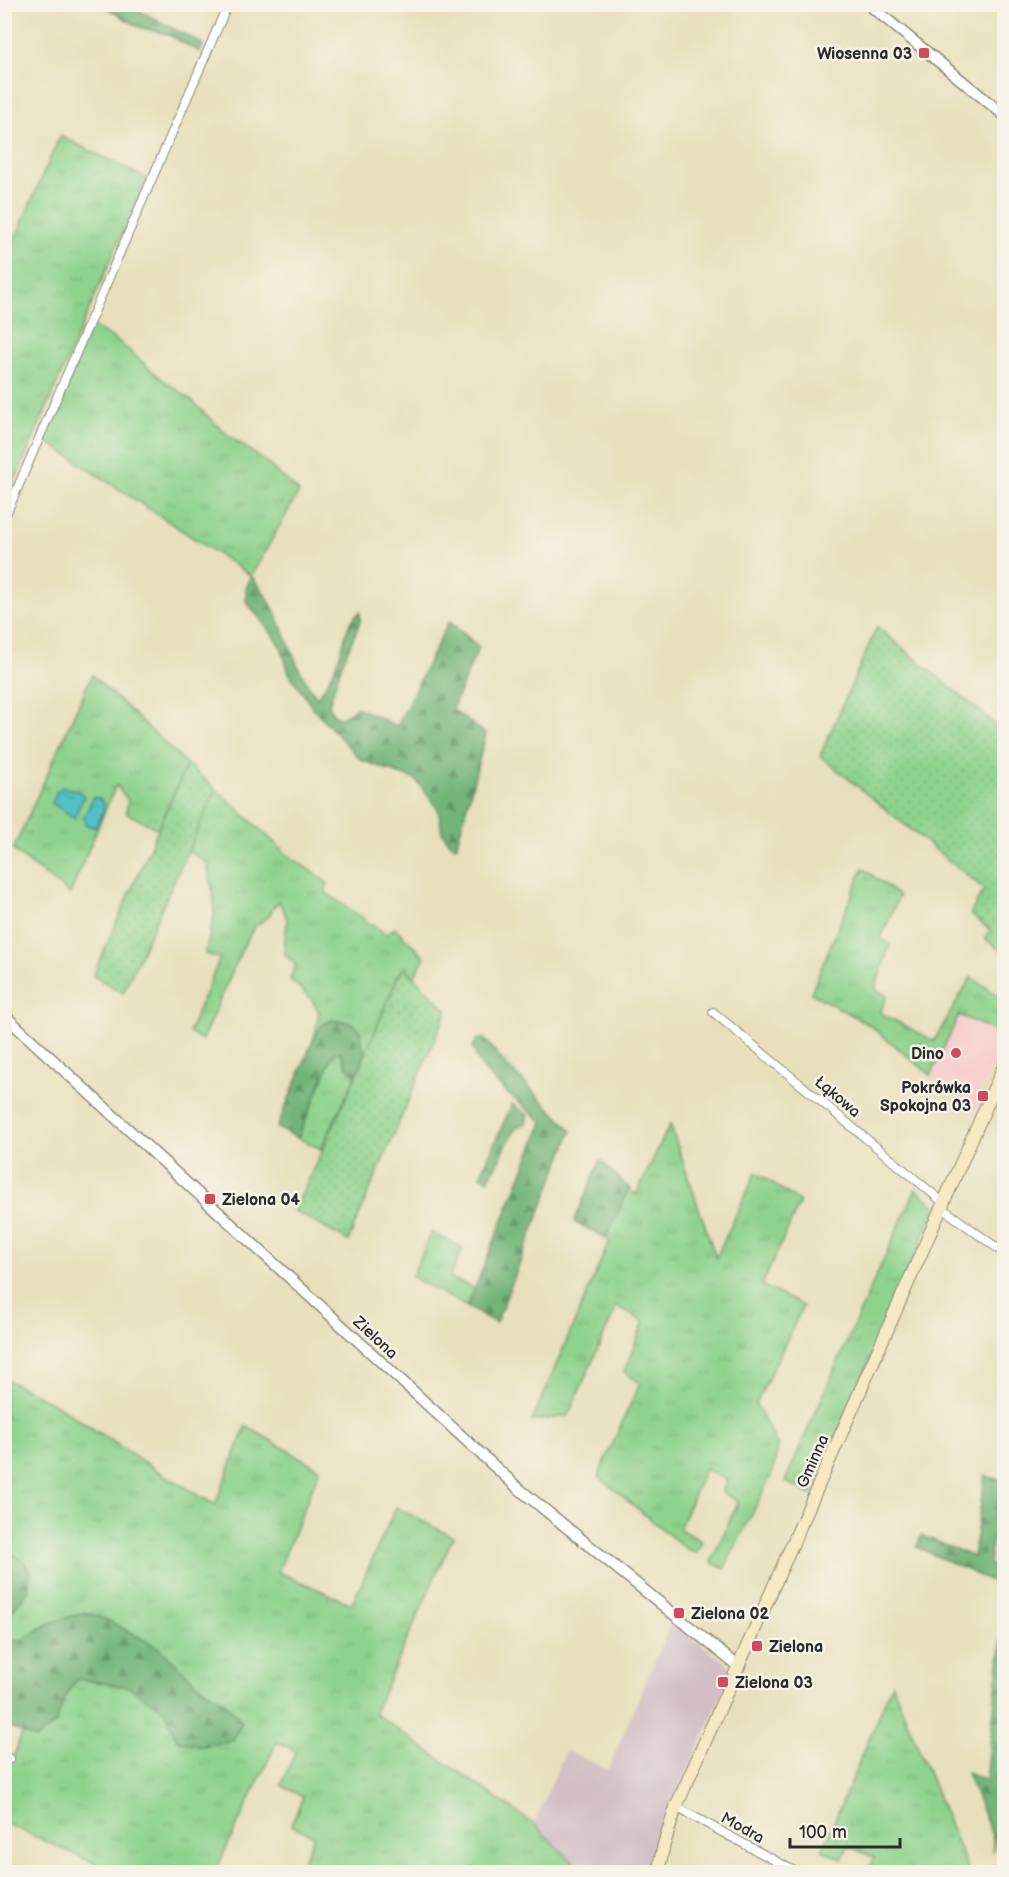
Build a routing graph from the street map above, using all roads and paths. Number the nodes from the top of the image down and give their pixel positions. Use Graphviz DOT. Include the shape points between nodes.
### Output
graph roads {
  1 [pos="228,4"];
  2 [pos="868,4"];
  3 [pos="1005,115"];
  4 [pos="4,519"];
  5 [pos="713,1012"];
  6 [pos="4,1015"];
  7 [pos="1005,1066"];
  8 [pos="943,1205"];
  9 [pos="1005,1253"];
  10 [pos="739,1667"];
  11 [pos="676,1808"];
  12 [pos="658,1872"];
  13 [pos="796,1872"];
  1 -- 4 [label="street"];
  2 -- 3 [label="street"];
  5 -- 8 [label="street, Łąkowa"];
  6 -- 10 [label="street, Zielona" via="518,1488"];
  7 -- 8 [label="main road, Gminna"];
  8 -- 9 [label="street, Łąkowa"];
  8 -- 10 [label="main road, Gminna"];
  10 -- 11 [label="main road, Gminna"];
  11 -- 12 [label="main road, Gminna"];
  11 -- 13 [label="street, Modra"];
}
